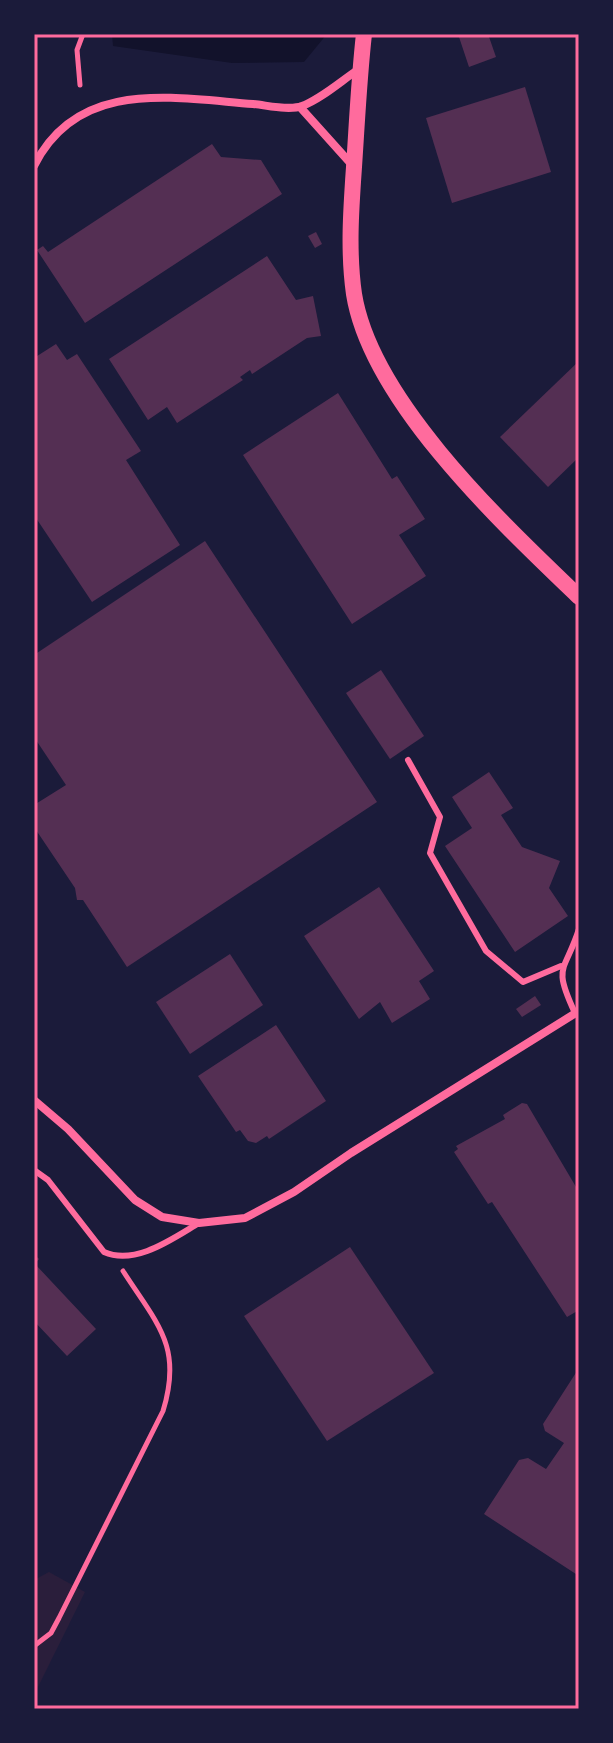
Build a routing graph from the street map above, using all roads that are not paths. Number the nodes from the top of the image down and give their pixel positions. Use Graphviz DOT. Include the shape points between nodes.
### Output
graph roads {
  1 [pos="364,34"];
  2 [pos="360,68"];
  3 [pos="300,107"];
  4 [pos="34,166"];
  5 [pos="354,168"];
  6 [pos="579,597"];
  7 [pos="408,760"];
  8 [pos="579,929"];
  9 [pos="561,966"];
  10 [pos="577,1012"];
  11 [pos="34,1100"];
  12 [pos="34,1170"];
  13 [pos="199,1223"];
  1 -- 2 [label="main road"];
  2 -- 3 [label="street"];
  2 -- 5 [label="main road"];
  3 -- 4 [label="street" via="154,96 107,102 71,121"];
  3 -- 5 [label="street"];
  5 -- 6 [label="main road" via="350,221 355,296 377,357 442,454"];
  7 -- 9 [label="lane" via="440,817 430,853 486,951 523,982"];
  8 -- 9 [label="lane"];
  9 -- 10 [label="lane" via="564,989"];
  10 -- 13 [label="street" via="294,1192 245,1218"];
  11 -- 13 [label="street" via="135,1200 162,1217"];
  12 -- 13 [label="lane" via="114,1257 126,1258 163,1244"];
}
